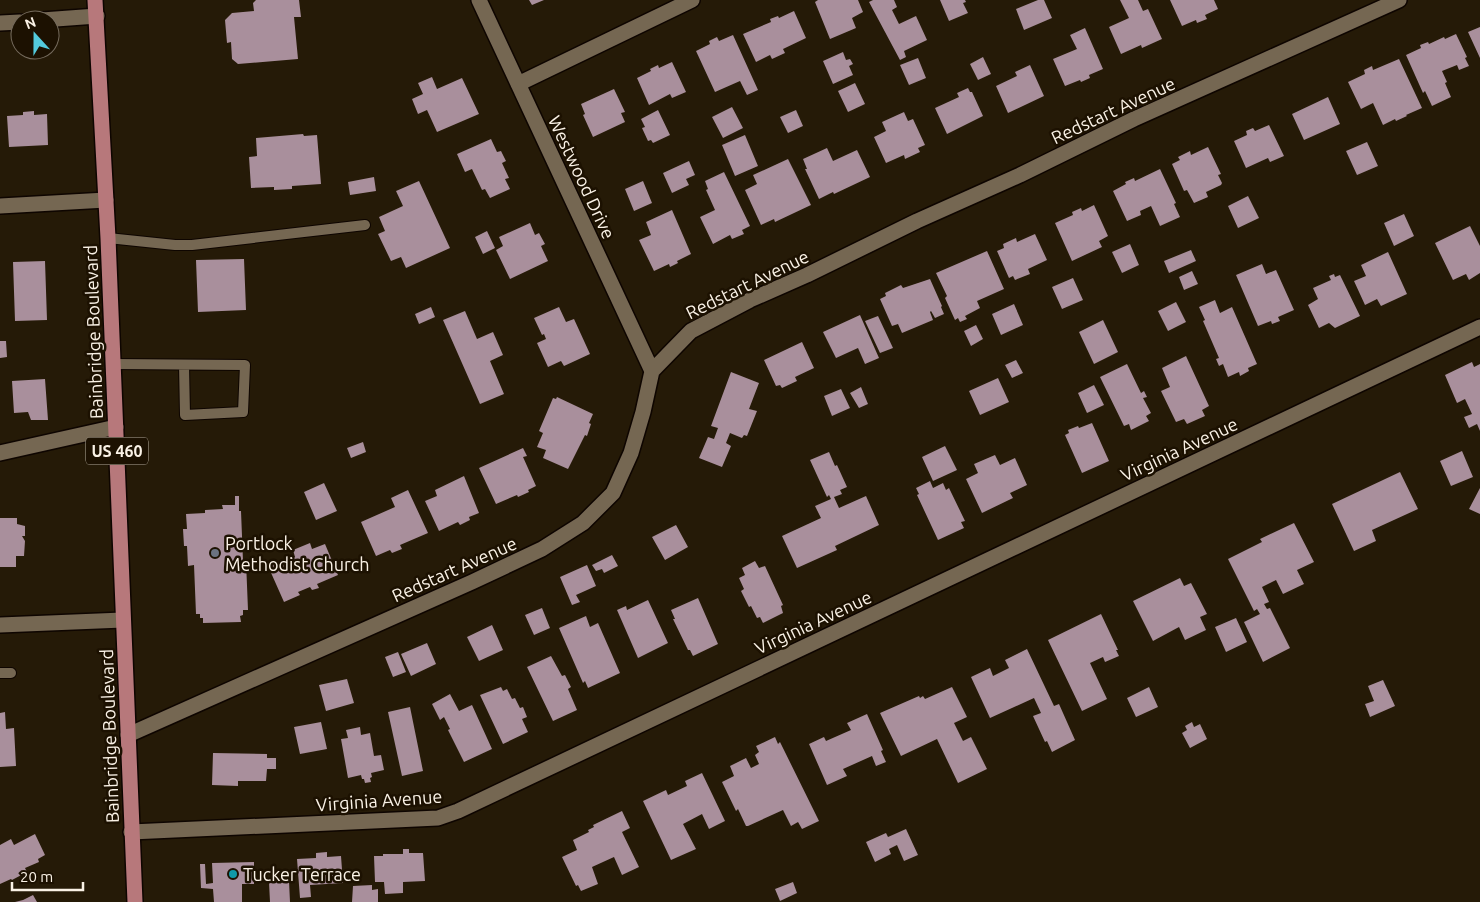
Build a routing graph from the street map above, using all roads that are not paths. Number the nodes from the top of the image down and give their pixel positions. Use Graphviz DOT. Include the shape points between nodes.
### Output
graph roads {
  1 [pos="95,0"];
  2 [pos="479,0"];
  3 [pos="692,0"];
  4 [pos="1399,0"];
  5 [pos="97,16"];
  6 [pos="60,19"];
  7 [pos="518,84"];
  8 [pos="106,200"];
  9 [pos="0,206"];
  10 [pos="365,226"];
  11 [pos="108,238"];
  12 [pos="1480,327"];
  13 [pos="113,364"];
  14 [pos="184,365"];
  15 [pos="652,370"];
  16 [pos="116,427"];
  17 [pos="0,453"];
  18 [pos="123,620"];
  19 [pos="0,625"];
  20 [pos="128,735"];
  21 [pos="132,832"];
  22 [pos="135,902"];
  1 -- 5 [label="main road, Bainbridge Boulevard / US 460"];
  2 -- 7 [label="street, Westwood Drive"];
  3 -- 7 [label="street"];
  4 -- 15 [label="street, Redstart Avenue" via="1134,119 750,300 691,331"];
  5 -- 6 [label="street"];
  5 -- 8 [label="main road, Bainbridge Boulevard / US 460"];
  7 -- 15 [label="street, Westwood Drive"];
  8 -- 9 [label="street"];
  8 -- 11 [label="main road, Bainbridge Boulevard / US 460"];
  10 -- 11 [label="lane" via="192,245"];
  11 -- 13 [label="main road, Bainbridge Boulevard / US 460"];
  12 -- 21 [label="street, Virginia Avenue" via="458,811 438,818"];
  13 -- 14 [label="lane"];
  13 -- 16 [label="main road, Bainbridge Boulevard / US 460"];
  14 -- 14 [label="lane" via="245,366 243,412 185,415"];
  15 -- 20 [label="street, Redstart Avenue" via="627,461 612,493 583,523 542,549 490,574"];
  16 -- 17 [label="street"];
  16 -- 18 [label="main road, Bainbridge Boulevard / US 460"];
  18 -- 19 [label="street"];
  18 -- 20 [label="main road, Bainbridge Boulevard / US 460"];
  20 -- 21 [label="main road, Bainbridge Boulevard / US 460"];
  21 -- 22 [label="main road, Bainbridge Boulevard / US 460"];
}
